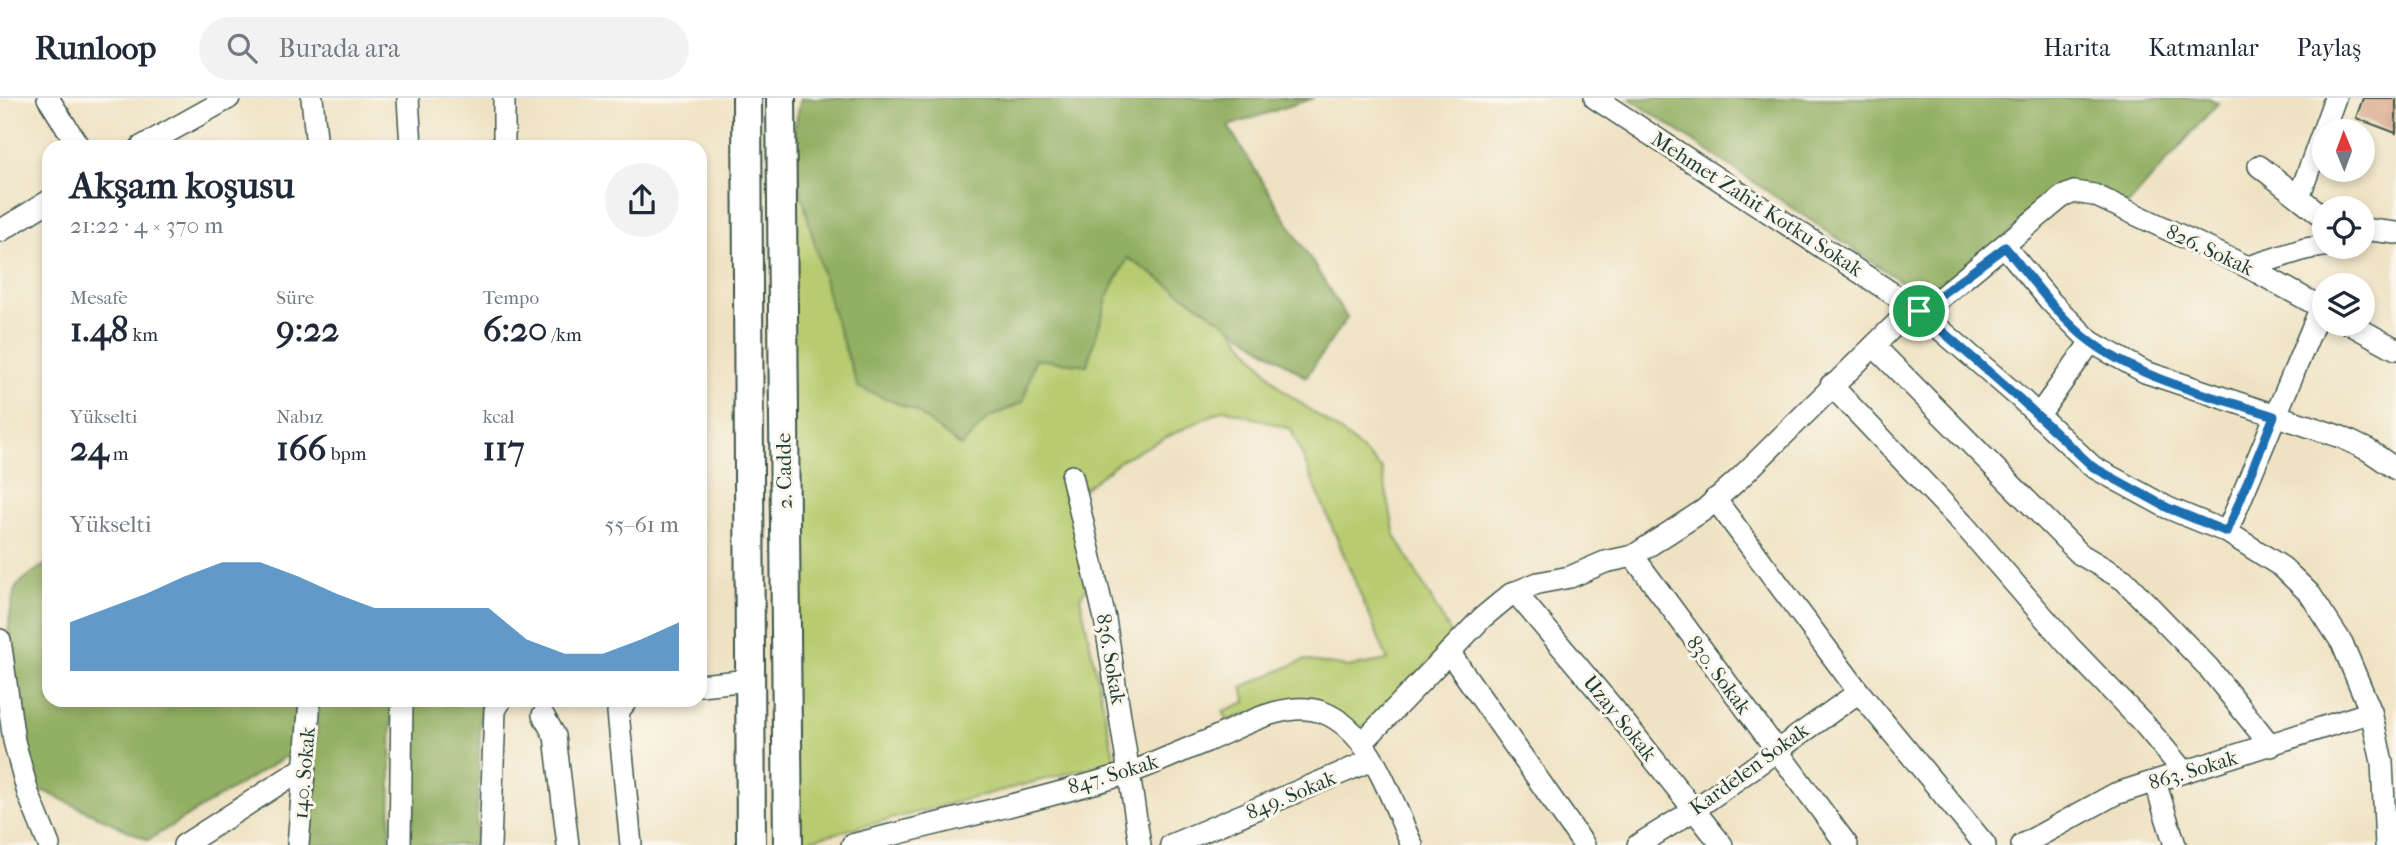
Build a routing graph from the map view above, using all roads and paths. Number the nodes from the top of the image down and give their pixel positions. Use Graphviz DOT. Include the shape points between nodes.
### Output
graph roads {
  1 [pos="48,98"];
  2 [pos="229,98"];
  3 [pos="312,98"];
  4 [pos="408,98"];
  5 [pos="504,98"];
  6 [pos="747,98"];
  7 [pos="781,98"];
  8 [pos="1595,98"];
  9 [pos="2335,98"];
  10 [pos="75,140"];
  11 [pos="154,140"];
  12 [pos="316,140"];
  13 [pos="411,140"];
  14 [pos="504,140"];
  15 [pos="2259,166"];
  16 [pos="2300,197"];
  17 [pos="42,205"];
  18 [pos="2312,207"];
  19 [pos="0,231"];
  20 [pos="2005,247"];
  21 [pos="2312,248"];
  22 [pos="2248,267"];
  23 [pos="2312,302"];
  24 [pos="1919,311"];
  25 [pos="2312,330"];
  26 [pos="2372,336"];
  27 [pos="2091,342"];
  28 [pos="1874,346"];
  29 [pos="2396,349"];
  30 [pos="1831,385"];
  31 [pos="2038,416"];
  32 [pos="2274,416"];
  33 [pos="2396,469"];
  34 [pos="1072,476"];
  35 [pos="1716,499"];
  36 [pos="2227,532"];
  37 [pos="1633,556"];
  38 [pos="1515,592"];
  39 [pos="0,640"];
  40 [pos="1449,652"];
  41 [pos="750,680"];
  42 [pos="707,684"];
  43 [pos="1859,692"];
  44 [pos="309,707"];
  45 [pos="402,707"];
  46 [pos="496,707"];
  47 [pos="622,707"];
  48 [pos="2371,712"];
  49 [pos="543,715"];
  50 [pos="2271,746"];
  51 [pos="1776,748"];
  52 [pos="1367,752"];
  53 [pos="305,767"];
  54 [pos="1129,772"];
  55 [pos="2185,772"];
  56 [pos="2155,782"];
  57 [pos="1694,810"];
  58 [pos="49,845"];
  59 [pos="184,845"];
  60 [pos="298,845"];
  61 [pos="400,845"];
  62 [pos="490,845"];
  63 [pos="568,845"];
  64 [pos="631,845"];
  65 [pos="751,845"];
  66 [pos="788,845"];
  67 [pos="852,845"];
  68 [pos="1140,845"];
  69 [pos="1171,845"];
  70 [pos="1412,845"];
  71 [pos="1584,845"];
  72 [pos="1638,845"];
  73 [pos="1722,845"];
  74 [pos="1847,845"];
  75 [pos="1985,845"];
  76 [pos="2022,845"];
  77 [pos="2175,845"];
  78 [pos="2386,845"];
  1 -- 10 [label="street"];
  2 -- 11 [label="street"];
  3 -- 12 [label="street"];
  4 -- 13 [label="street"];
  5 -- 14 [label="street"];
  6 -- 41 [label="main road, 2. Cadde"];
  7 -- 66 [label="main road, 2. Cadde"];
  8 -- 24 [label="street, Mehmet Zahit Kotku Sokak"];
  9 -- 16 [label="street"];
  15 -- 16 [label="street"];
  16 -- 18 [label="street"];
  17 -- 19 [label="street"];
  20 -- 22 [label="street, 826. Sokak" via="2062,197 2074,192 2094,195"];
  20 -- 24 [label="street"];
  20 -- 27 [label="street"];
  21 -- 22 [label="street"];
  22 -- 23 [label="street, 826. Sokak"];
  24 -- 28 [label="street" via="1899,321"];
  24 -- 31 [label="street, Mehmet Zahit Kotku Sokak"];
  25 -- 32 [label="street"];
  26 -- 29 [label="street"];
  27 -- 31 [label="street"];
  27 -- 32 [label="street" via="2145,372"];
  28 -- 30 [label="street"];
  28 -- 50 [label="street" via="2080,554 2124,580 2208,667"];
  30 -- 35 [label="street"];
  30 -- 55 [label="street" via="1964,524"];
  31 -- 36 [label="street, Mehmet Zahit Kotku Sokak" via="2093,467 2168,508"];
  32 -- 33 [label="street" via="2341,437"];
  32 -- 36 [label="street"];
  34 -- 54 [label="street, 836. Sokak" via="1105,619"];
  35 -- 37 [label="street"];
  35 -- 43 [label="street"];
  36 -- 48 [label="street, Mehmet Zahit Kotku Sokak" via="2282,567 2311,594 2342,643"];
  37 -- 38 [label="street"];
  37 -- 51 [label="street, 830. Sokak"];
  38 -- 40 [label="street"];
  38 -- 57 [label="street, Uzay Sokak"];
  39 -- 58 [label="street" via="15,741 28,793"];
  40 -- 52 [label="street"];
  40 -- 71 [label="street"];
  41 -- 42 [label="street"];
  41 -- 65 [label="main road, 2. Cadde"];
  43 -- 51 [label="street, Kardelen Sokak"];
  43 -- 75 [label="street"];
  44 -- 53 [label="street, 140. Sokak"];
  45 -- 61 [label="street"];
  46 -- 62 [label="street"];
  47 -- 64 [label="street" via="618,712"];
  48 -- 50 [label="street, 863. Sokak"];
  48 -- 78 [label="street, Mehmet Zahit Kotku Sokak" via="2382,762"];
  49 -- 63 [label="street" via="555,736"];
  50 -- 55 [label="street, 863. Sokak"];
  51 -- 57 [label="street, Kardelen Sokak"];
  51 -- 74 [label="street, 830. Sokak"];
  52 -- 54 [label="street, 847. Sokak" via="1349,729 1325,713 1290,710"];
  52 -- 69 [label="street, 849. Sokak"];
  52 -- 70 [label="street"];
  53 -- 59 [label="street"];
  53 -- 60 [label="street, 140. Sokak"];
  54 -- 67 [label="street, 847. Sokak"];
  54 -- 68 [label="street, 836. Sokak"];
  55 -- 56 [label="street, 863. Sokak"];
  56 -- 76 [label="street, 863. Sokak" via="2115,794"];
  56 -- 77 [label="street"];
  57 -- 72 [label="street, Kardelen Sokak"];
  57 -- 73 [label="street, Uzay Sokak"];
}
